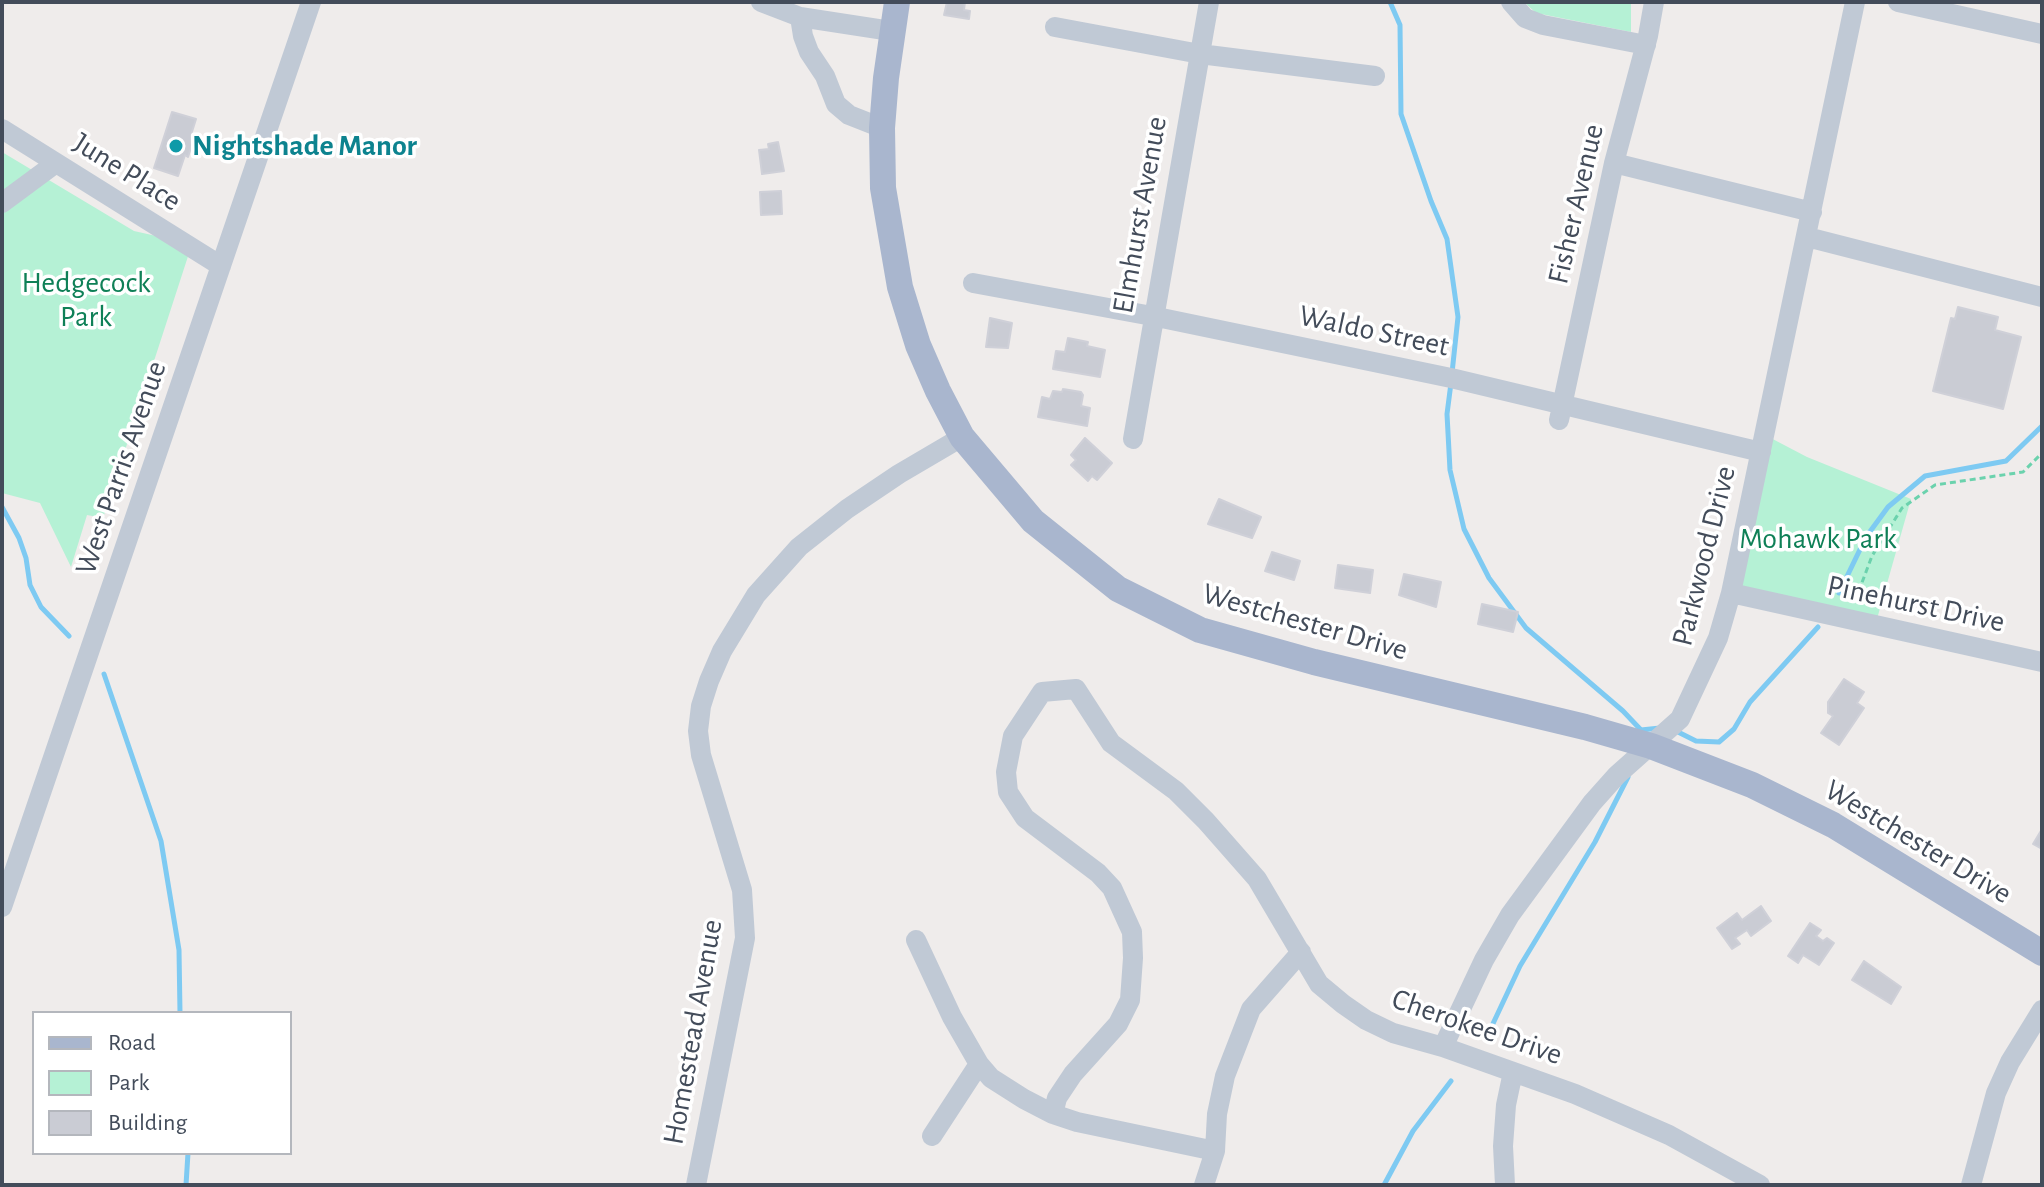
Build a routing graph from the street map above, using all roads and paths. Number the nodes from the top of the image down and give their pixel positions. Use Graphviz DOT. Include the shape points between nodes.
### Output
graph roads {
  1 [pos="311,2"];
  2 [pos="761,2"];
  3 [pos="897,2"];
  4 [pos="1209,2"];
  5 [pos="1511,2"];
  6 [pos="1654,2"];
  7 [pos="1855,2"];
  8 [pos="1898,2"];
  9 [pos="800,17"];
  10 [pos="1055,27"];
  11 [pos="891,31"];
  12 [pos="2042,34"];
  13 [pos="1646,45"];
  14 [pos="1200,54"];
  15 [pos="1375,76"];
  16 [pos="882,128"];
  17 [pos="2,129"];
  18 [pos="56,163"];
  19 [pos="1614,163"];
  20 [pos="6,193"];
  21 [pos="1812,212"];
  22 [pos="1807,237"];
  23 [pos="221,266"];
  24 [pos="973,283"];
  25 [pos="2042,297"];
  26 [pos="1152,316"];
  27 [pos="1561,411"];
  28 [pos="962,437"];
  29 [pos="1133,439"];
  30 [pos="1761,452"];
  31 [pos="2042,453"];
  32 [pos="1731,593"];
  33 [pos="1848,619"];
  34 [pos="2042,662"];
  35 [pos="1651,746"];
  36 [pos="2,907"];
  37 [pos="916,940"];
  38 [pos="1301,952"];
  39 [pos="2042,953"];
  40 [pos="2042,1010"];
  41 [pos="1443,1047"];
  42 [pos="979,1064"];
  43 [pos="1513,1072"];
  44 [pos="1053,1114"];
  45 [pos="932,1136"];
  46 [pos="1215,1151"];
  47 [pos="696,1185"];
  48 [pos="1204,1185"];
  49 [pos="1505,1185"];
  50 [pos="1760,1185"];
  51 [pos="1971,1185"];
  1 -- 23 [label="street, West Parris Avenue"];
  2 -- 9 [label="street"];
  3 -- 11 [label="main road, Westchester Drive"];
  4 -- 14 [label="street, Elmhurst Avenue"];
  5 -- 13 [label="street" via="1525,18 1543,25"];
  6 -- 13 [label="street, Fisher Avenue"];
  7 -- 21 [label="street, Parkwood Drive"];
  8 -- 12 [label="street"];
  9 -- 11 [label="street"];
  9 -- 16 [label="street" via="811,57 836,104"];
  10 -- 14 [label="street"];
  11 -- 16 [label="main road, Westchester Drive"];
  13 -- 19 [label="street, Fisher Avenue"];
  14 -- 15 [label="street"];
  14 -- 26 [label="street, Elmhurst Avenue"];
  16 -- 28 [label="main road, Westchester Drive" via="883,188 900,287 918,345"];
  17 -- 18 [label="street, June Place"];
  18 -- 20 [label="street"];
  18 -- 23 [label="street, June Place"];
  19 -- 21 [label="street"];
  19 -- 27 [label="street, Fisher Avenue"];
  21 -- 22 [label="street, Parkwood Drive"];
  22 -- 25 [label="street"];
  22 -- 30 [label="street, Parkwood Drive"];
  23 -- 36 [label="street, West Parris Avenue"];
  24 -- 26 [label="street, Waldo Street"];
  26 -- 27 [label="street, Waldo Street"];
  26 -- 29 [label="street, Elmhurst Avenue"];
  27 -- 30 [label="street, Waldo Street"];
  28 -- 35 [label="main road, Westchester Drive" via="1033,521 1118,589 1200,630"];
  28 -- 47 [label="street, Homestead Avenue" via="847,509 799,547 756,595 709,681 698,731 701,755 746,913"];
  30 -- 32 [label="street, Parkwood Drive"];
  31 -- 33 [label="path" via="2023,472 1935,485 1902,508 1872,556"];
  32 -- 33 [label="street, Pinehurst Drive"];
  32 -- 35 [label="street, Parkwood Drive" via="1718,638 1680,719"];
  33 -- 34 [label="street, Pinehurst Drive"];
  35 -- 39 [label="main road, Westchester Drive" via="1752,785 1833,825"];
  35 -- 41 [label="street, Parkwood Drive" via="1617,775 1539,871 1484,960"];
  37 -- 42 [label="street"];
  38 -- 41 [label="street, Cherokee Drive" via="1319,984 1366,1020"];
  38 -- 44 [label="street, Cherokee Drive" via="1257,879 1176,791 1111,743 1076,689 1042,692 1013,736 1008,792 1025,818 1112,888 1132,932 1133,958 1130,1000 1118,1024 1073,1074"];
  38 -- 46 [label="street" via="1251,1009 1225,1076"];
  40 -- 51 [label="street" via="1996,1093"];
  41 -- 43 [label="street, Cherokee Drive"];
  42 -- 44 [label="street" via="991,1078"];
  42 -- 45 [label="street"];
  43 -- 49 [label="street" via="1503,1146"];
  43 -- 50 [label="street, Cherokee Drive" via="1669,1135"];
  44 -- 46 [label="street"];
  46 -- 48 [label="street"];
}
